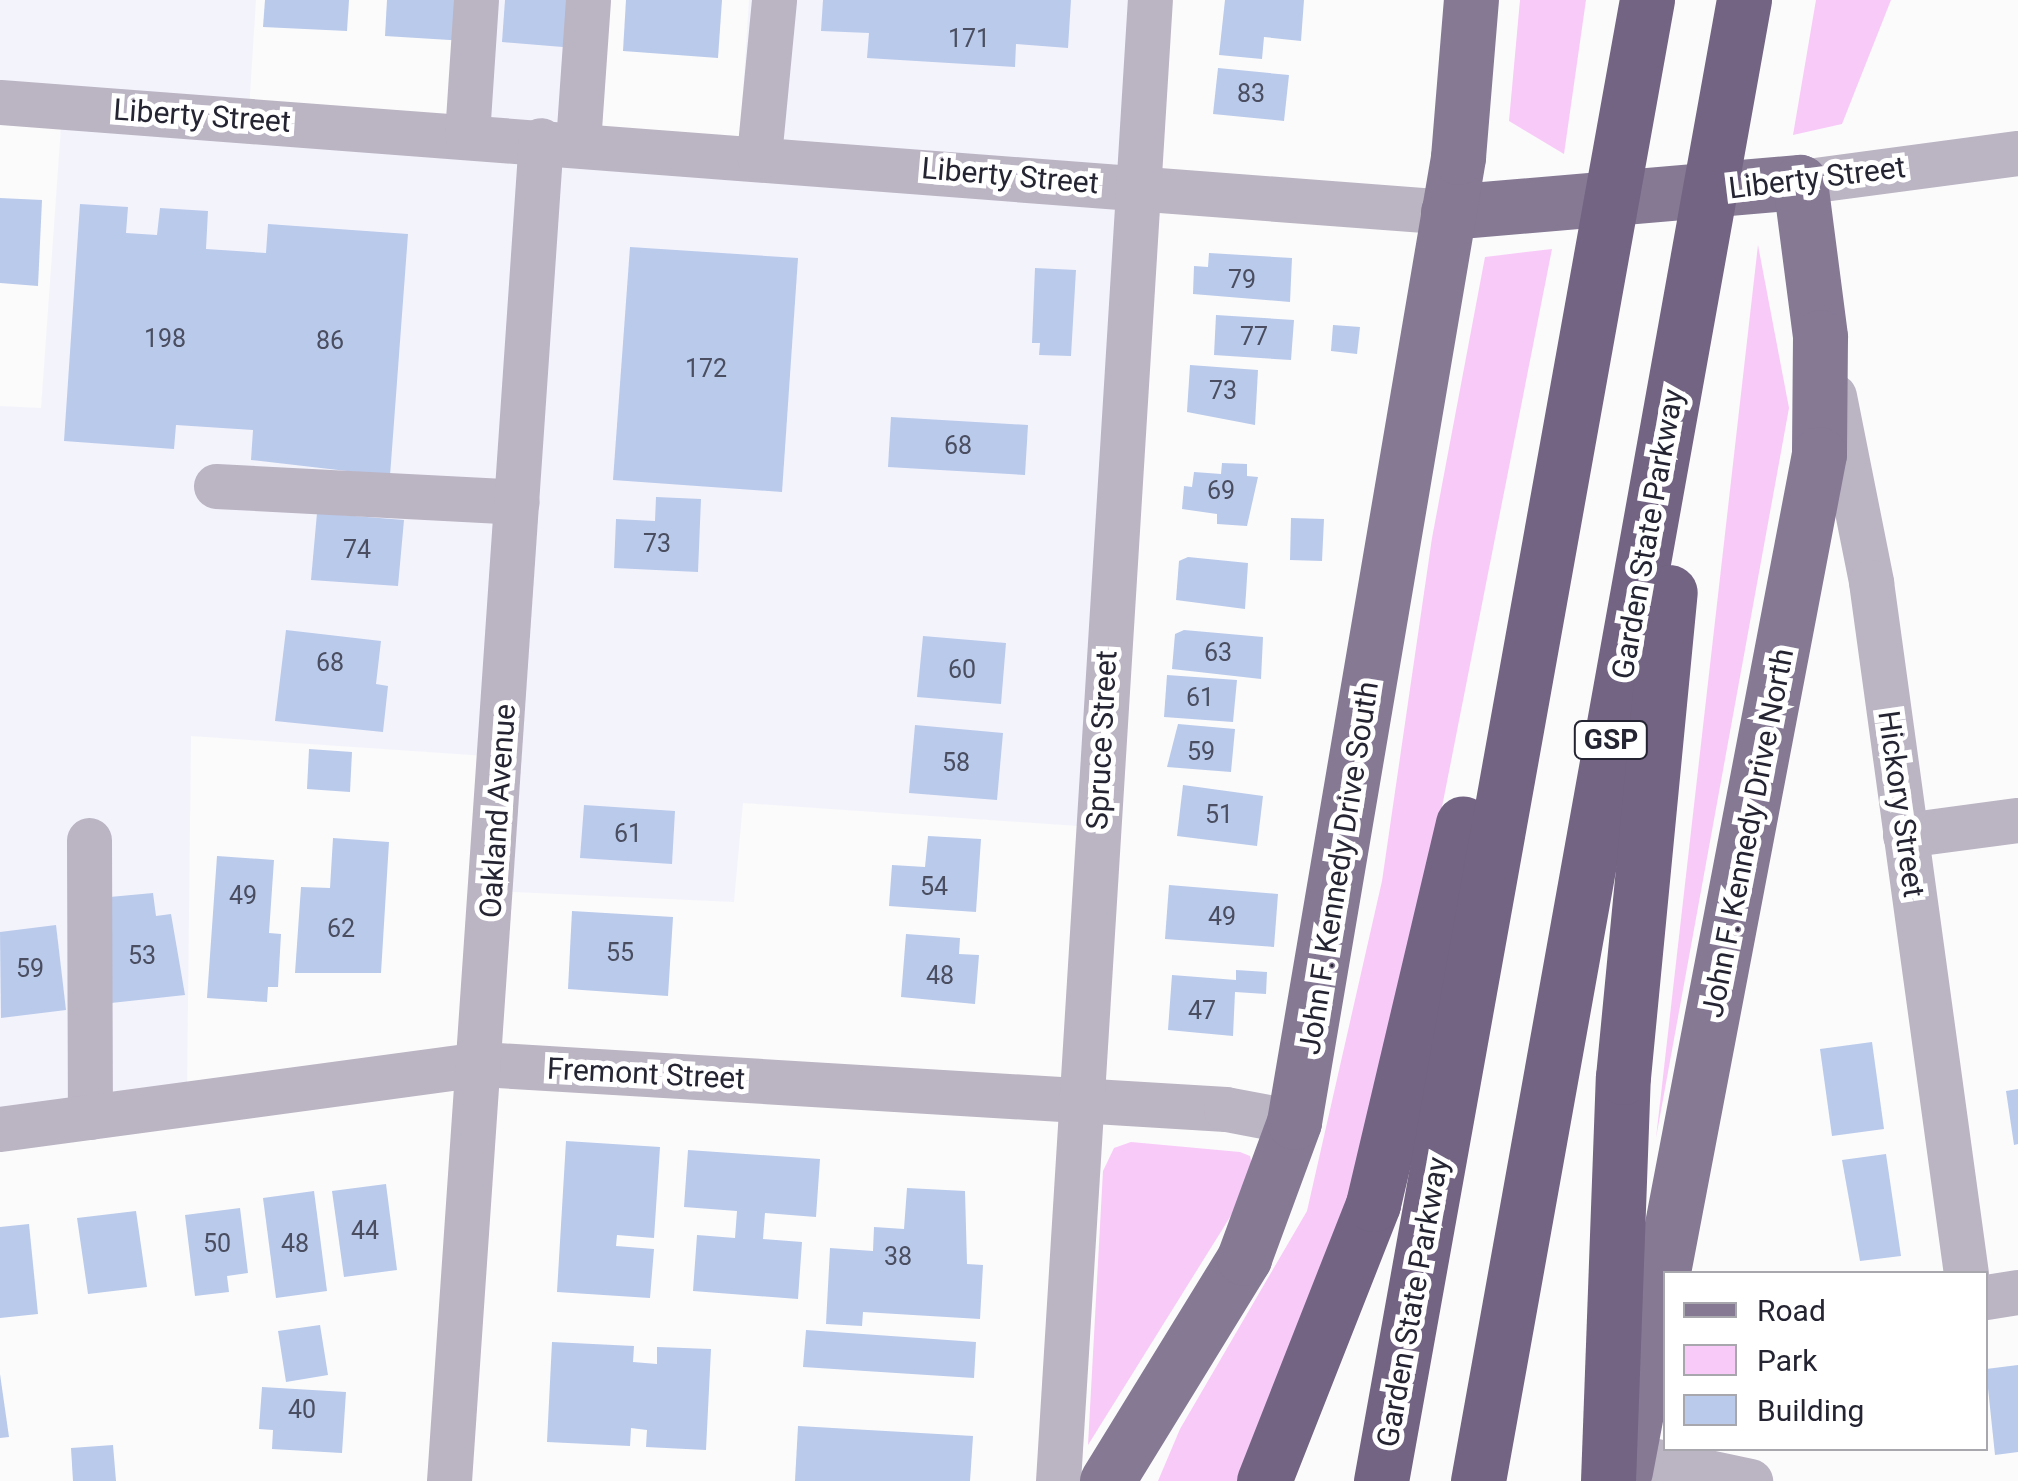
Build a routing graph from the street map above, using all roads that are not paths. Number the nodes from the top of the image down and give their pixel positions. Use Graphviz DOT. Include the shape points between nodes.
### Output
graph roads {
  1 [pos="476,0"];
  2 [pos="588,0"];
  3 [pos="774,0"];
  4 [pos="1150,0"];
  5 [pos="1471,0"];
  6 [pos="1647,0"];
  7 [pos="1744,0"];
  8 [pos="0,102"];
  9 [pos="467,135"];
  10 [pos="560,141"];
  11 [pos="1620,149"];
  12 [pos="2018,154"];
  13 [pos="759,156"];
  14 [pos="1711,180"];
  15 [pos="1788,183"];
  16 [pos="1136,186"];
  17 [pos="1448,212"];
  18 [pos="1820,336"];
  19 [pos="216,486"];
  20 [pos="517,502"];
  21 [pos="2018,820"];
  22 [pos="1906,835"];
  23 [pos="88,840"];
  24 [pos="482,1064"];
  25 [pos="1081,1100"];
  26 [pos="90,1117"];
  27 [pos="1294,1122"];
  28 [pos="0,1129"];
  29 [pos="1966,1271"];
  30 [pos="2018,1292"];
  31 [pos="1988,1297"];
  32 [pos="1619,1472"];
  33 [pos="449,1481"];
  34 [pos="1058,1481"];
  35 [pos="1107,1481"];
  36 [pos="1264,1481"];
  37 [pos="1381,1481"];
  38 [pos="1478,1481"];
  39 [pos="1750,1481"];
  1 -- 9 [label="street"];
  2 -- 10 [label="street, Oakland Avenue"];
  3 -- 13 [label="street"];
  4 -- 16 [label="street, Spruce Street"];
  5 -- 17 [label="main road, John F. Kennedy Drive South"];
  6 -- 11 [label="highway, Garden State Parkway"];
  7 -- 14 [label="highway, Garden State Parkway / GSP"];
  8 -- 9 [label="street, Liberty Street"];
  9 -- 10 [label="street, Liberty Street"];
  10 -- 13 [label="street, Liberty Street"];
  10 -- 20 [label="street, Oakland Avenue"];
  11 -- 36 [label="highway" via="1386,1159 1358,1249"];
  11 -- 37 [label="highway, Garden State Parkway"];
  12 -- 15 [label="street, Liberty Street"];
  13 -- 16 [label="street, Liberty Street"];
  14 -- 32 [label="highway" via="1623,1078"];
  14 -- 38 [label="highway, Garden State Parkway / GSP"];
  15 -- 17 [label="main road, Liberty Street"];
  15 -- 18 [label="main road, John F. Kennedy Drive North"];
  16 -- 17 [label="street, Liberty Street"];
  16 -- 25 [label="street, Spruce Street"];
  17 -- 27 [label="main road, John F. Kennedy Drive South"];
  18 -- 22 [label="street, Hickory Street" via="1864,538"];
  18 -- 32 [label="main road, John F. Kennedy Drive North" via="1823,415 1814,491"];
  19 -- 20 [label="street"];
  20 -- 24 [label="street, Oakland Avenue"];
  21 -- 22 [label="street"];
  22 -- 29 [label="street, Hickory Street"];
  23 -- 26 [label="street"];
  24 -- 25 [label="street, Fremont Street"];
  24 -- 26 [label="street, Fremont Street"];
  24 -- 33 [label="street, Oakland Avenue"];
  25 -- 27 [label="street, Fremont Street" via="1238,1110"];
  25 -- 34 [label="street, Spruce Street"];
  26 -- 28 [label="street, Fremont Street"];
  27 -- 35 [label="main road, John F. Kennedy Drive South" via="1244,1258"];
  30 -- 31 [label="street"];
  32 -- 39 [label="street"];
}
